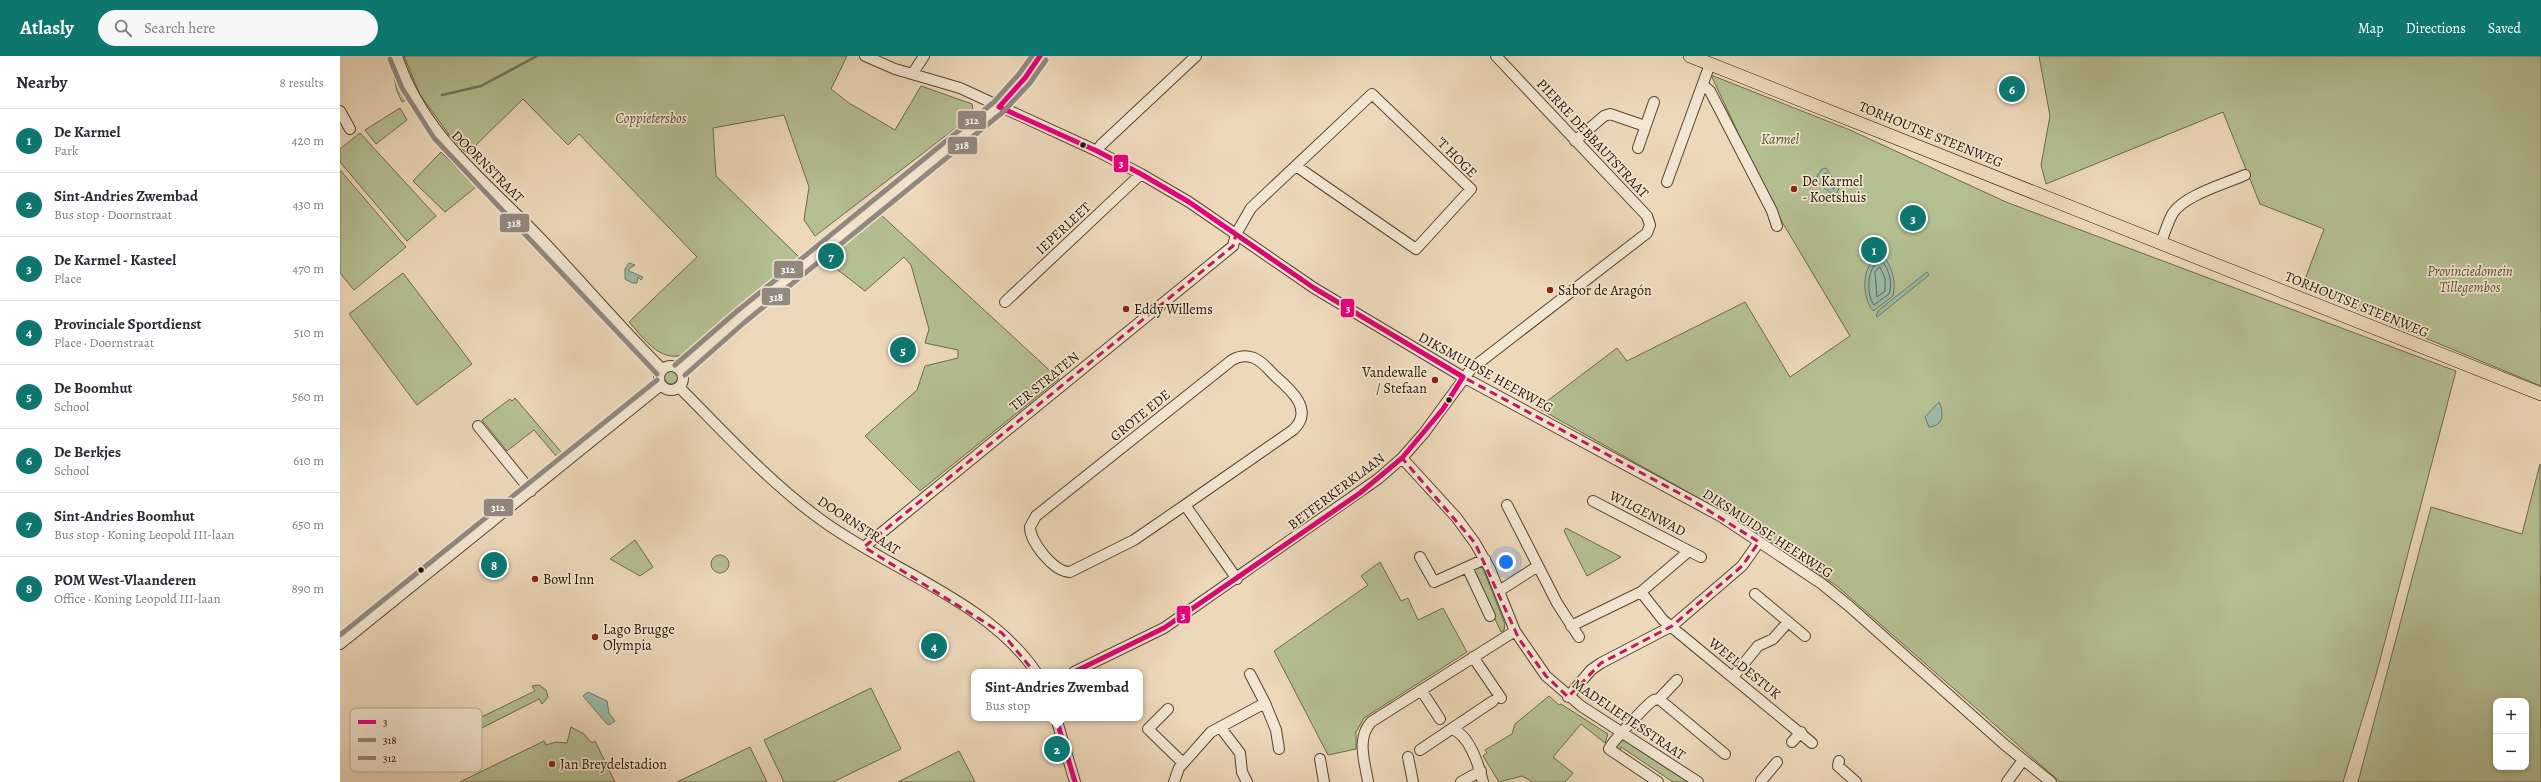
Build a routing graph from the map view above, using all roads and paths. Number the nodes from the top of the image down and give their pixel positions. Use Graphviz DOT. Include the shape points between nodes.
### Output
graph roads {
  1 [pos="397,56"];
  2 [pos="865,56"];
  3 [pos="924,56"];
  4 [pos="1040,56"];
  5 [pos="1196,56"];
  6 [pos="1496,56"];
  7 [pos="1690,56"];
  8 [pos="1710,64"];
  9 [pos="913,73"];
  10 [pos="1702,85"];
  11 [pos="1654,102"];
  12 [pos="998,107"];
  13 [pos="340,111"];
  14 [pos="1645,126"];
  15 [pos="350,129"];
  16 [pos="1575,141"];
  17 [pos="1638,148"];
  18 [pos="1098,151"];
  19 [pos="1296,166"];
  20 [pos="1141,174"];
  21 [pos="2245,175"];
  22 [pos="1668,182"];
  23 [pos="1650,225"];
  24 [pos="1777,226"];
  25 [pos="1236,234"];
  26 [pos="2161,242"];
  27 [pos="1004,302"];
  28 [pos="662,369"];
  29 [pos="680,370"];
  30 [pos="1463,377"];
  31 [pos="661,385"];
  32 [pos="679,387"];
  33 [pos="2541,394"];
  34 [pos="478,426"];
  35 [pos="1402,458"];
  36 [pos="530,491"];
  37 [pos="1593,501"];
  38 [pos="1507,504"];
  39 [pos="1185,505"];
  40 [pos="1759,542"];
  41 [pos="864,547"];
  42 [pos="1689,551"];
  43 [pos="1420,557"];
  44 [pos="1701,557"];
  45 [pos="1485,559"];
  46 [pos="1538,566"];
  47 [pos="1467,567"];
  48 [pos="1237,579"];
  49 [pos="1499,591"];
  50 [pos="1641,592"];
  51 [pos="1755,594"];
  52 [pos="1490,616"];
  53 [pos="1788,622"];
  54 [pos="1571,626"];
  55 [pos="1672,626"];
  56 [pos="1515,631"];
  57 [pos="1805,636"];
  58 [pos="1579,637"];
  59 [pos="340,644"];
  60 [pos="1473,657"];
  61 [pos="1033,669"];
  62 [pos="1080,669"];
  63 [pos="1250,674"];
  64 [pos="1733,676"];
  65 [pos="1677,680"];
  66 [pos="1422,690"];
  67 [pos="1568,697"];
  68 [pos="1659,698"];
  69 [pos="1266,703"];
  70 [pos="1168,709"];
  71 [pos="1440,718"];
  72 [pos="1057,721"];
  73 [pos="1220,727"];
  74 [pos="1451,729"];
  75 [pos="1620,732"];
  76 [pos="1801,732"];
  77 [pos="1792,742"];
  78 [pos="1812,743"];
  79 [pos="1722,747"];
  80 [pos="1279,749"];
  81 [pos="1420,750"];
  82 [pos="1408,757"];
  83 [pos="1320,759"];
  84 [pos="2023,760"];
  85 [pos="1839,761"];
  86 [pos="1777,762"];
  87 [pos="1183,763"];
  88 [pos="1480,772"];
  89 [pos="1759,780"];
  90 [pos="1075,782"];
  91 [pos="1174,782"];
  92 [pos="1247,782"];
  93 [pos="1324,782"];
  94 [pos="1368,782"];
  95 [pos="1413,782"];
  96 [pos="1461,782"];
  97 [pos="1483,782"];
  98 [pos="1658,782"];
  99 [pos="1698,782"];
  100 [pos="1856,782"];
  101 [pos="2008,782"];
  102 [pos="2050,782"];
  1 -- 28 [label="street, DOORNSTRAAT" via="417,104 442,139"];
  2 -- 9 [label="street, DIKSMUIDSE HEERWEG" via="886,66"];
  3 -- 9 [label="street"];
  4 -- 12 [label="street" via="1025,78"];
  5 -- 18 [label="street" via="1101,145"];
  6 -- 16 [label="street, PIERRE DEBBAUTSTRAAT"];
  7 -- 8 [label="main road, TORHOUTSE STEENWEG"];
  8 -- 10 [label="street"];
  8 -- 26 [label="main road, TORHOUTSE STEENWEG"];
  9 -- 12 [label="street, DIKSMUIDSE HEERWEG" via="960,88"];
  10 -- 22 [label="street"];
  10 -- 24 [label="street" via="1710,90 1772,211"];
  11 -- 14 [label="street"];
  12 -- 18 [label="street, DIKSMUIDSE HEERWEG"];
  12 -- 29 [label="street" via="740,317"];
  13 -- 15 [label="street"];
  14 -- 16 [label="street" via="1610,114 1604,116"];
  14 -- 17 [label="street"];
  16 -- 23 [label="street, PIERRE DEBBAUTSTRAAT" via="1644,213"];
  18 -- 20 [label="street, DIKSMUIDSE HEERWEG"];
  19 -- 19 [label="street, 'T HOGE" via="1372,94 1471,189 1416,249"];
  19 -- 25 [label="street, 'T HOGE" via="1251,208"];
  20 -- 25 [label="street, DIKSMUIDSE HEERWEG"];
  20 -- 27 [label="street, IEPERLEET"];
  21 -- 26 [label="street" via="2191,198 2178,207"];
  23 -- 30 [label="street, BETFERKERKLAAN" via="1645,236"];
  25 -- 30 [label="street, DIKSMUIDSE HEERWEG" via="1314,288"];
  25 -- 41 [label="street, TER STRATEN" via="1234,246"];
  26 -- 33 [label="main road, TORHOUTSE STEENWEG"];
  28 -- 29 [label="street" via="671,366"];
  28 -- 31 [label="street" via="659,377"];
  29 -- 32 [label="street" via="683,379"];
  30 -- 35 [label="street, BETFERKERKLAAN" via="1433,422"];
  30 -- 40 [label="street, DIKSMUIDSE HEERWEG" via="1690,499"];
  31 -- 32 [label="street" via="669,390"];
  31 -- 36 [label="street"];
  32 -- 41 [label="street, DOORNSTRAAT" via="795,499 821,520"];
  34 -- 36 [label="street"];
  35 -- 45 [label="street, MADELIEFJESSTRAAT" via="1459,521"];
  35 -- 48 [label="street, BETFERKERKLAAN" via="1360,493"];
  36 -- 59 [label="street"];
  37 -- 42 [label="street, WILGENWAD"];
  38 -- 46 [label="street"];
  39 -- 39 [label="street, GROTE EDE" via="1134,540 1072,572 1055,568 1031,533 1031,524 1036,516 1232,360 1244,356 1255,358 1297,396 1301,410 1298,422 1293,430"];
  39 -- 48 [label="street"];
  40 -- 55 [label="street" via="1742,566"];
  40 -- 84 [label="street, DIKSMUIDSE HEERWEG" via="1849,606"];
  41 -- 61 [label="street, DOORNSTRAAT" via="977,615 1002,634"];
  42 -- 44 [label="street, WILGENWAD"];
  42 -- 50 [label="street, WILGENWAD"];
  43 -- 47 [label="street" via="1434,582"];
  45 -- 47 [label="street"];
  45 -- 49 [label="street, MADELIEFJESSTRAAT"];
  46 -- 49 [label="street"];
  46 -- 54 [label="street"];
  47 -- 52 [label="street"];
  48 -- 62 [label="street, BETFERKERKLAAN" via="1152,635"];
  49 -- 56 [label="street, MADELIEFJESSTRAAT"];
  50 -- 54 [label="street, WILGENWAD"];
  50 -- 55 [label="street" via="1663,620"];
  51 -- 53 [label="street"];
  53 -- 57 [label="street"];
  53 -- 64 [label="street" via="1773,639 1758,646"];
  54 -- 58 [label="street"];
  55 -- 64 [label="street, WEELDESTUK"];
  55 -- 67 [label="street" via="1601,663 1591,670"];
  56 -- 60 [label="street"];
  56 -- 67 [label="street, MADELIEFJESSTRAAT" via="1536,664"];
  60 -- 66 [label="street"];
  60 -- 74 [label="street" via="1497,700"];
  63 -- 69 [label="street"];
  64 -- 76 [label="street, WEELDESTUK"];
  65 -- 68 [label="street"];
  66 -- 71 [label="street"];
  66 -- 94 [label="street" via="1373,720 1366,729 1362,744"];
  67 -- 75 [label="street, MADELIEFJESSTRAAT"];
  68 -- 75 [label="street" via="1650,702 1629,727"];
  68 -- 79 [label="street"];
  69 -- 73 [label="street"];
  69 -- 80 [label="street" via="1276,730"];
  70 -- 87 [label="street" via="1148,729"];
  72 -- 90 [label="street"];
  73 -- 87 [label="street" via="1203,739"];
  73 -- 92 [label="street" via="1238,750 1242,772"];
  74 -- 81 [label="street"];
  74 -- 88 [label="street" via="1461,734 1477,760"];
  75 -- 98 [label="street" via="1609,749"];
  75 -- 99 [label="street, MADELIEFJESSTRAAT"];
  76 -- 77 [label="street"];
  76 -- 78 [label="street, WEELDESTUK"];
  82 -- 95 [label="street"];
  83 -- 93 [label="street"];
  84 -- 101 [label="street"];
  84 -- 102 [label="street, DIKSMUIDSE HEERWEG"];
  85 -- 100 [label="street" via="1838,766"];
  86 -- 89 [label="street"];
  87 -- 91 [label="street" via="1176,773"];
  88 -- 96 [label="street"];
  88 -- 97 [label="street"];
}
